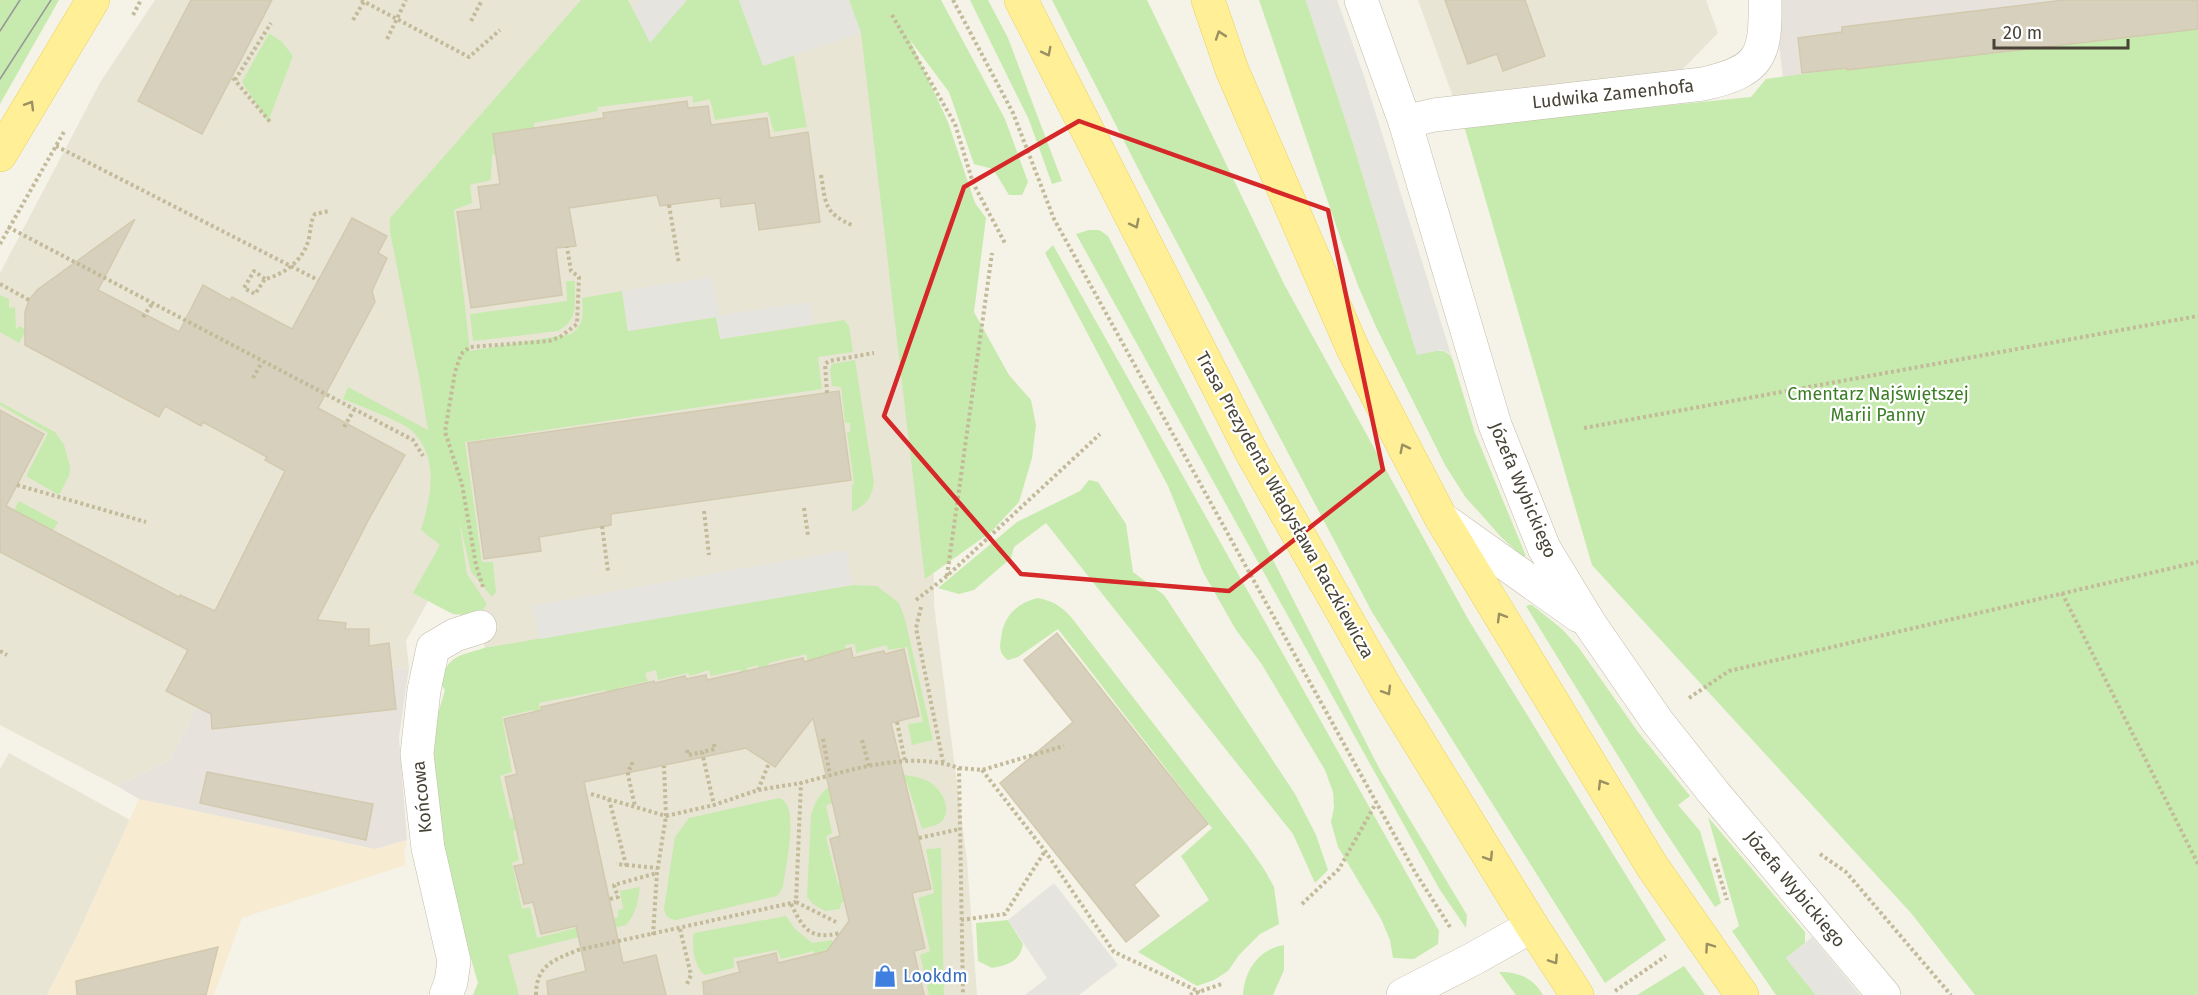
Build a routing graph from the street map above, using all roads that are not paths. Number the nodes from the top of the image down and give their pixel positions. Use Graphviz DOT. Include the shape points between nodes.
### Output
graph roads {
  1 [pos="93,0"];
  2 [pos="1020,0"];
  3 [pos="1208,0"];
  4 [pos="1361,0"];
  5 [pos="1765,0"];
  6 [pos="1405,122"];
  7 [pos="0,155"];
  8 [pos="1441,518"];
  9 [pos="483,612"];
  10 [pos="1590,624"];
  11 [pos="1532,926"];
  12 [pos="446,995"];
  13 [pos="1403,995"];
  14 [pos="1577,995"];
  15 [pos="1742,995"];
  16 [pos="1884,995"];
  7 -- 1 [label="main road, one-way"];
  2 -- 11 [label="main road, Trasa Prezydenta Władysława Raczkiewicza, one-way" via="1252,453 1387,690"];
  8 -- 3 [label="main road, one-way" via="1353,349 1232,70"];
  4 -- 6 [label="street, Józefa Wybickiego"];
  5 -- 6 [label="street, Ludwika Zamenhofa" via="1762,48 1751,63 1731,76 1703,84 1434,115"];
  6 -- 10 [label="street, Józefa Wybickiego" via="1495,425 1544,548"];
  8 -- 10 [label="street"];
  15 -- 8 [label="main road, one-way" via="1652,866"];
  9 -- 12 [label="street, Końcowa" via="433,648 417,754 428,848 454,962"];
  10 -- 16 [label="street, Józefa Wybickiego" via="1657,721 1714,793"];
  11 -- 13 [label="street"];
  11 -- 14 [label="main road, Trasa Prezydenta Władysława Raczkiewicza, one-way"];
}
